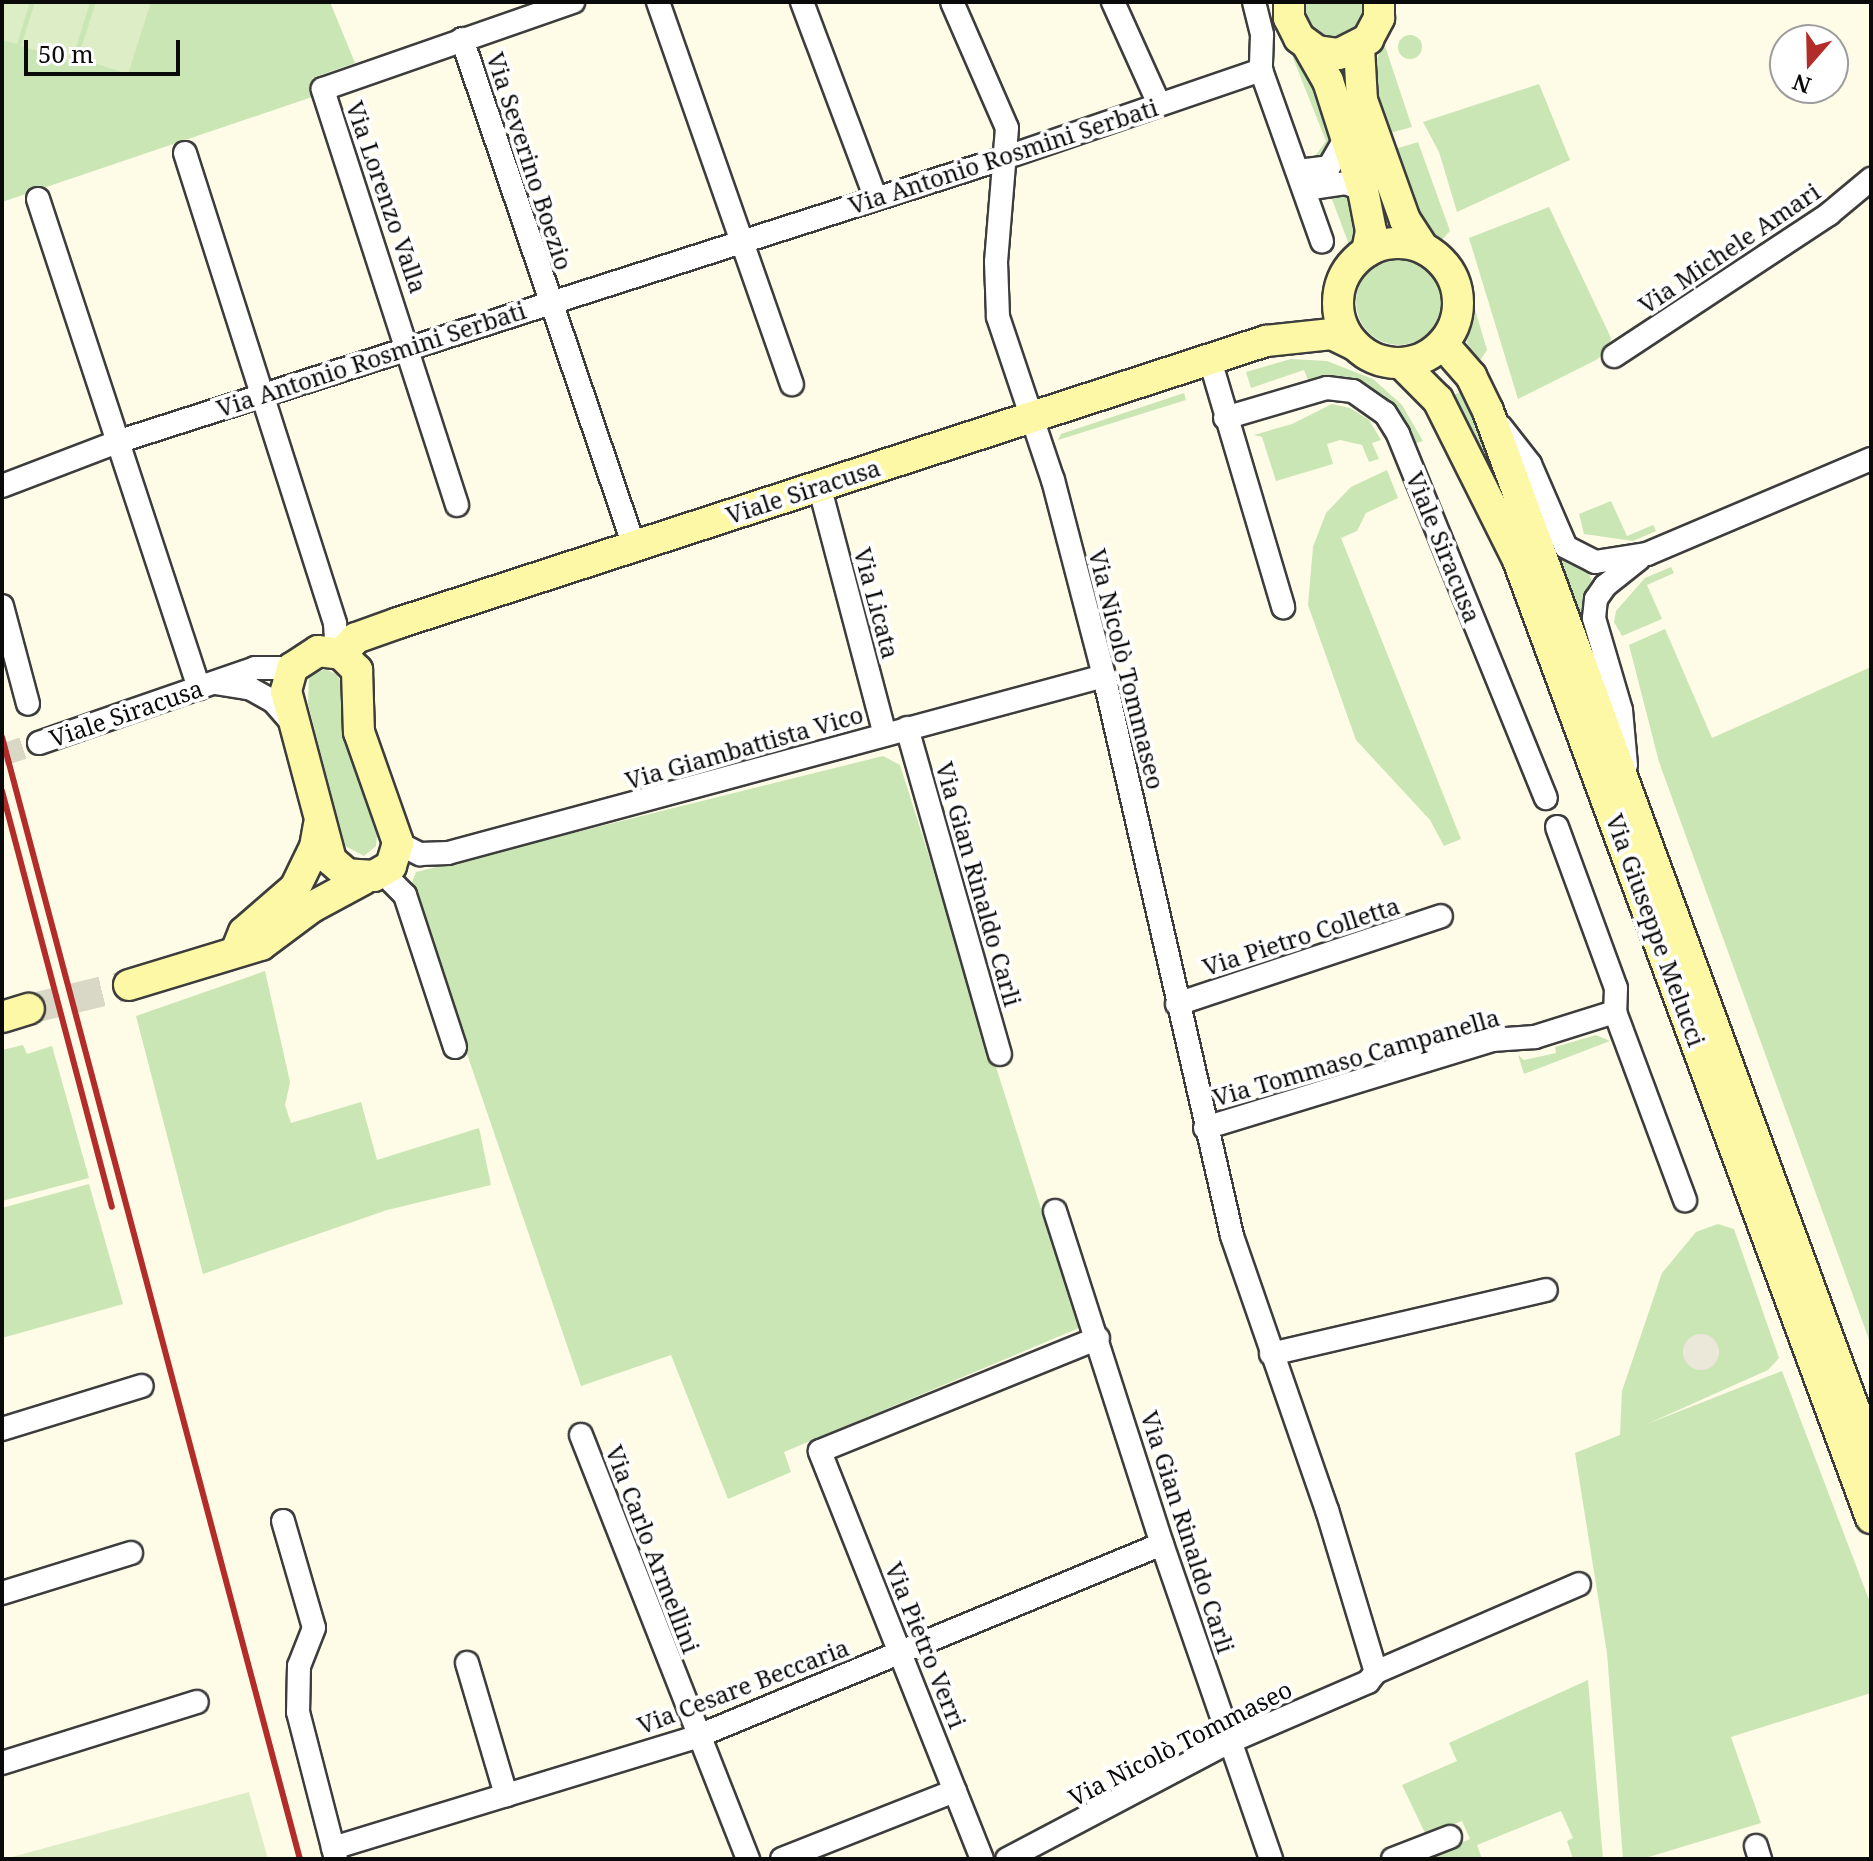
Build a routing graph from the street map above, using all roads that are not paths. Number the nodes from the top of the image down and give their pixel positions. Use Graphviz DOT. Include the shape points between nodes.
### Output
graph roads {
  1 [pos="573,2"];
  2 [pos="658,2"];
  3 [pos="802,2"];
  4 [pos="952,2"];
  5 [pos="1113,2"];
  6 [pos="1254,2"];
  7 [pos="1289,2"];
  8 [pos="1387,3"];
  9 [pos="462,39"];
  10 [pos="1308,46"];
  11 [pos="1359,47"];
  12 [pos="1261,70"];
  13 [pos="1159,104"];
  14 [pos="1346,138"];
  15 [pos="185,153"];
  16 [pos="1004,158"];
  17 [pos="1871,179"];
  18 [pos="1302,180"];
  19 [pos="1363,190"];
  20 [pos="38,199"];
  21 [pos="876,199"];
  22 [pos="1322,241"];
  23 [pos="744,242"];
  24 [pos="1423,248"];
  25 [pos="1356,262"];
  26 [pos="549,300"];
  27 [pos="1266,341"];
  28 [pos="1443,344"];
  29 [pos="1355,345"];
  30 [pos="409,346"];
  31 [pos="1614,356"];
  32 [pos="1210,360"];
  33 [pos="1401,363"];
  34 [pos="792,384"];
  35 [pos="264,396"];
  36 [pos="1488,411"];
  37 [pos="1225,418"];
  38 [pos="1029,421"];
  39 [pos="120,441"];
  40 [pos="1871,459"];
  41 [pos="819,485"];
  42 [pos="2,486"];
  43 [pos="457,505"];
  44 [pos="634,546"];
  45 [pos="1647,554"];
  46 [pos="2,606"];
  47 [pos="1283,607"];
  48 [pos="398,623"];
  49 [pos="333,645"];
  50 [pos="292,668"];
  51 [pos="1104,676"];
  52 [pos="206,685"];
  53 [pos="361,687"];
  54 [pos="28,704"];
  55 [pos="295,726"];
  56 [pos="896,731"];
  57 [pos="39,743"];
  58 [pos="1629,794"];
  59 [pos="1546,798"];
  60 [pos="319,822"];
  61 [pos="1557,827"];
  62 [pos="398,843"];
  63 [pos="374,876"];
  64 [pos="1441,916"];
  65 [pos="237,949"];
  66 [pos="129,985"];
  67 [pos="1177,1004"];
  68 [pos="1615,1012"];
  69 [pos="455,1047"];
  70 [pos="1000,1054"];
  71 [pos="1205,1128"];
  72 [pos="1685,1200"];
  73 [pos="1055,1211"];
  74 [pos="1546,1290"];
  75 [pos="1098,1338"];
  76 [pos="1271,1354"];
  77 [pos="142,1386"];
  78 [pos="2,1429"];
  79 [pos="581,1435"];
  80 [pos="1871,1455"];
  81 [pos="1871,1518"];
  82 [pos="283,1521"];
  83 [pos="1162,1544"];
  84 [pos="131,1553"];
  85 [pos="1579,1584"];
  86 [pos="2,1593"];
  87 [pos="901,1652"];
  88 [pos="467,1663"];
  89 [pos="1376,1672"];
  90 [pos="197,1702"];
  91 [pos="696,1737"];
  92 [pos="1231,1741"];
  93 [pos="2,1763"];
  94 [pos="955,1791"];
  95 [pos="506,1795"];
  96 [pos="1450,1837"];
  97 [pos="1044,1851"];
  98 [pos="334,1853"];
  99 [pos="748,1859"];
  100 [pos="782,1859"];
  101 [pos="982,1859"];
  102 [pos="1007,1859"];
  103 [pos="1271,1859"];
  104 [pos="1393,1859"];
  1 -- 9 [label="street"];
  2 -- 23 [label="street"];
  3 -- 21 [label="street"];
  4 -- 16 [label="street, Via Nicolò Tommaseo" via="1007,128"];
  5 -- 13 [label="street"];
  6 -- 12 [label="street" via="1262,35"];
  7 -- 10 [label="main road" via="1293,29"];
  8 -- 11 [label="main road"];
  9 -- 26 [label="street, Via Severino Boezio"];
  9 -- 30 [label="street, Via Lorenzo Valla" via="323,89"];
  10 -- 11 [label="main road" via="1328,54"];
  10 -- 14 [label="main road" via="1328,81"];
  11 -- 24 [label="main road" via="1362,100 1405,220"];
  12 -- 13 [label="street, Via Antonio Rosmini Serbati"];
  12 -- 18 [label="street"];
  13 -- 16 [label="street, Via Antonio Rosmini Serbati"];
  14 -- 18 [label="street" via="1329,167"];
  14 -- 19 [label="main road"];
  15 -- 35 [label="street"];
  16 -- 21 [label="street, Via Antonio Rosmini Serbati"];
  16 -- 38 [label="street, Via Nicolò Tommaseo" via="996,262 998,317"];
  17 -- 31 [label="street, Via Michele Amari" via="1829,214"];
  18 -- 19 [label="street" via="1346,183"];
  18 -- 22 [label="street"];
  19 -- 25 [label="main road" via="1371,231"];
  20 -- 39 [label="street"];
  21 -- 23 [label="street, Via Antonio Rosmini Serbati"];
  23 -- 26 [label="street, Via Antonio Rosmini Serbati"];
  23 -- 34 [label="street"];
  24 -- 25 [label="main road" via="1388,243"];
  24 -- 28 [label="main road" via="1443,262 1456,284 1456,322"];
  25 -- 27 [label="main road, Viale Siracusa" via="1306,321"];
  25 -- 29 [label="main road" via="1338,311"];
  26 -- 30 [label="street, Via Antonio Rosmini Serbati"];
  26 -- 44 [label="street, Via Severino Boezio"];
  27 -- 29 [label="main road, Viale Siracusa" via="1332,334"];
  27 -- 32 [label="main road, Viale Siracusa"];
  28 -- 33 [label="main road" via="1424,358"];
  28 -- 36 [label="main road, Via Giuseppe Melucci" via="1471,376"];
  29 -- 33 [label="main road" via="1376,359"];
  30 -- 35 [label="street, Via Antonio Rosmini Serbati"];
  30 -- 43 [label="street, Via Lorenzo Valla"];
  32 -- 37 [label="street"];
  32 -- 38 [label="main road, Viale Siracusa"];
  33 -- 81 [label="main road, Via Giuseppe Melucci" via="1438,400 1518,560"];
  35 -- 39 [label="street, Via Antonio Rosmini Serbati"];
  35 -- 49 [label="street"];
  36 -- 45 [label="street" via="1530,464 1566,547 1595,562"];
  36 -- 58 [label="main road, Via Giuseppe Melucci"];
  37 -- 47 [label="street"];
  37 -- 59 [label="street, Viale Siracusa" via="1327,388 1353,391 1385,413"];
  38 -- 41 [label="main road, Viale Siracusa"];
  38 -- 51 [label="street, Via Nicolò Tommaseo" via="1053,480"];
  39 -- 42 [label="street, Via Antonio Rosmini Serbati"];
  39 -- 52 [label="street"];
  40 -- 45 [label="street"];
  41 -- 44 [label="main road, Viale Siracusa"];
  41 -- 56 [label="street, Via Licata"];
  44 -- 48 [label="main road, Viale Siracusa"];
  45 -- 58 [label="street" via="1605,586 1596,599 1594,618 1621,710"];
  46 -- 54 [label="street"];
  48 -- 49 [label="main road, Viale Siracusa"];
  48 -- 53 [label="main road" via="369,658"];
  49 -- 50 [label="main road, Viale Siracusa"];
  49 -- 53 [label="main road" via="357,670"];
  50 -- 52 [label="street, Viale Siracusa" via="255,668"];
  50 -- 55 [label="main road" via="286,691"];
  51 -- 56 [label="street, Via Giambattista Vico"];
  51 -- 67 [label="street, Via Nicolò Tommaseo"];
  52 -- 55 [label="street, Viale Siracusa" via="262,695"];
  52 -- 57 [label="street, Viale Siracusa"];
  53 -- 62 [label="main road" via="359,732"];
  55 -- 60 [label="main road"];
  56 -- 62 [label="street, Via Giambattista Vico" via="745,777 448,853 420,854"];
  56 -- 70 [label="street, Via Gian Rinaldo Carli"];
  58 -- 80 [label="main road, Via Giuseppe Melucci"];
  60 -- 63 [label="main road" via="331,860 347,874"];
  60 -- 65 [label="main road" via="315,847 295,888 244,932"];
  61 -- 68 [label="street" via="1616,988"];
  62 -- 63 [label="main road" via="397,856"];
  63 -- 65 [label="main road" via="312,907 261,945"];
  63 -- 69 [label="street" via="405,895"];
  64 -- 67 [label="street, Via Pietro Colletta"];
  65 -- 66 [label="main road" via="181,973"];
  67 -- 71 [label="street, Via Nicolò Tommaseo"];
  68 -- 71 [label="street, Via Tommaso Campanella" via="1535,1037 1492,1040"];
  68 -- 72 [label="street"];
  71 -- 76 [label="street, Via Nicolò Tommaseo" via="1232,1236"];
  73 -- 75 [label="street, Via Gian Rinaldo Carli"];
  74 -- 76 [label="street"];
  75 -- 83 [label="street, Via Gian Rinaldo Carli"];
  75 -- 87 [label="street, Via Pietro Verri" via="820,1451"];
  76 -- 89 [label="street, Via Nicolò Tommaseo" via="1327,1510"];
  77 -- 78 [label="street"];
  79 -- 91 [label="street, Via Carlo Armellini"];
  82 -- 98 [label="street" via="314,1628 299,1666 298,1712"];
  83 -- 87 [label="street, Via Cesare Beccaria"];
  83 -- 92 [label="street, Via Gian Rinaldo Carli"];
  84 -- 86 [label="street"];
  85 -- 89 [label="street"];
  87 -- 91 [label="street, Via Cesare Beccaria"];
  87 -- 94 [label="street, Via Pietro Verri"];
  88 -- 95 [label="street"];
  89 -- 92 [label="street, Via Nicolò Tommaseo" via="1368,1682"];
  90 -- 93 [label="street"];
  91 -- 95 [label="street, Via Cesare Beccaria"];
  91 -- 99 [label="street, Via Carlo Armellini"];
  92 -- 97 [label="street, Via Nicolò Tommaseo"];
  92 -- 103 [label="street, Via Gian Rinaldo Carli"];
  94 -- 100 [label="street"];
  94 -- 101 [label="street, Via Pietro Verri"];
  95 -- 98 [label="street, Via Cesare Beccaria"];
  96 -- 104 [label="street"];
  97 -- 102 [label="street, Via Nicolò Tommaseo"];
}
